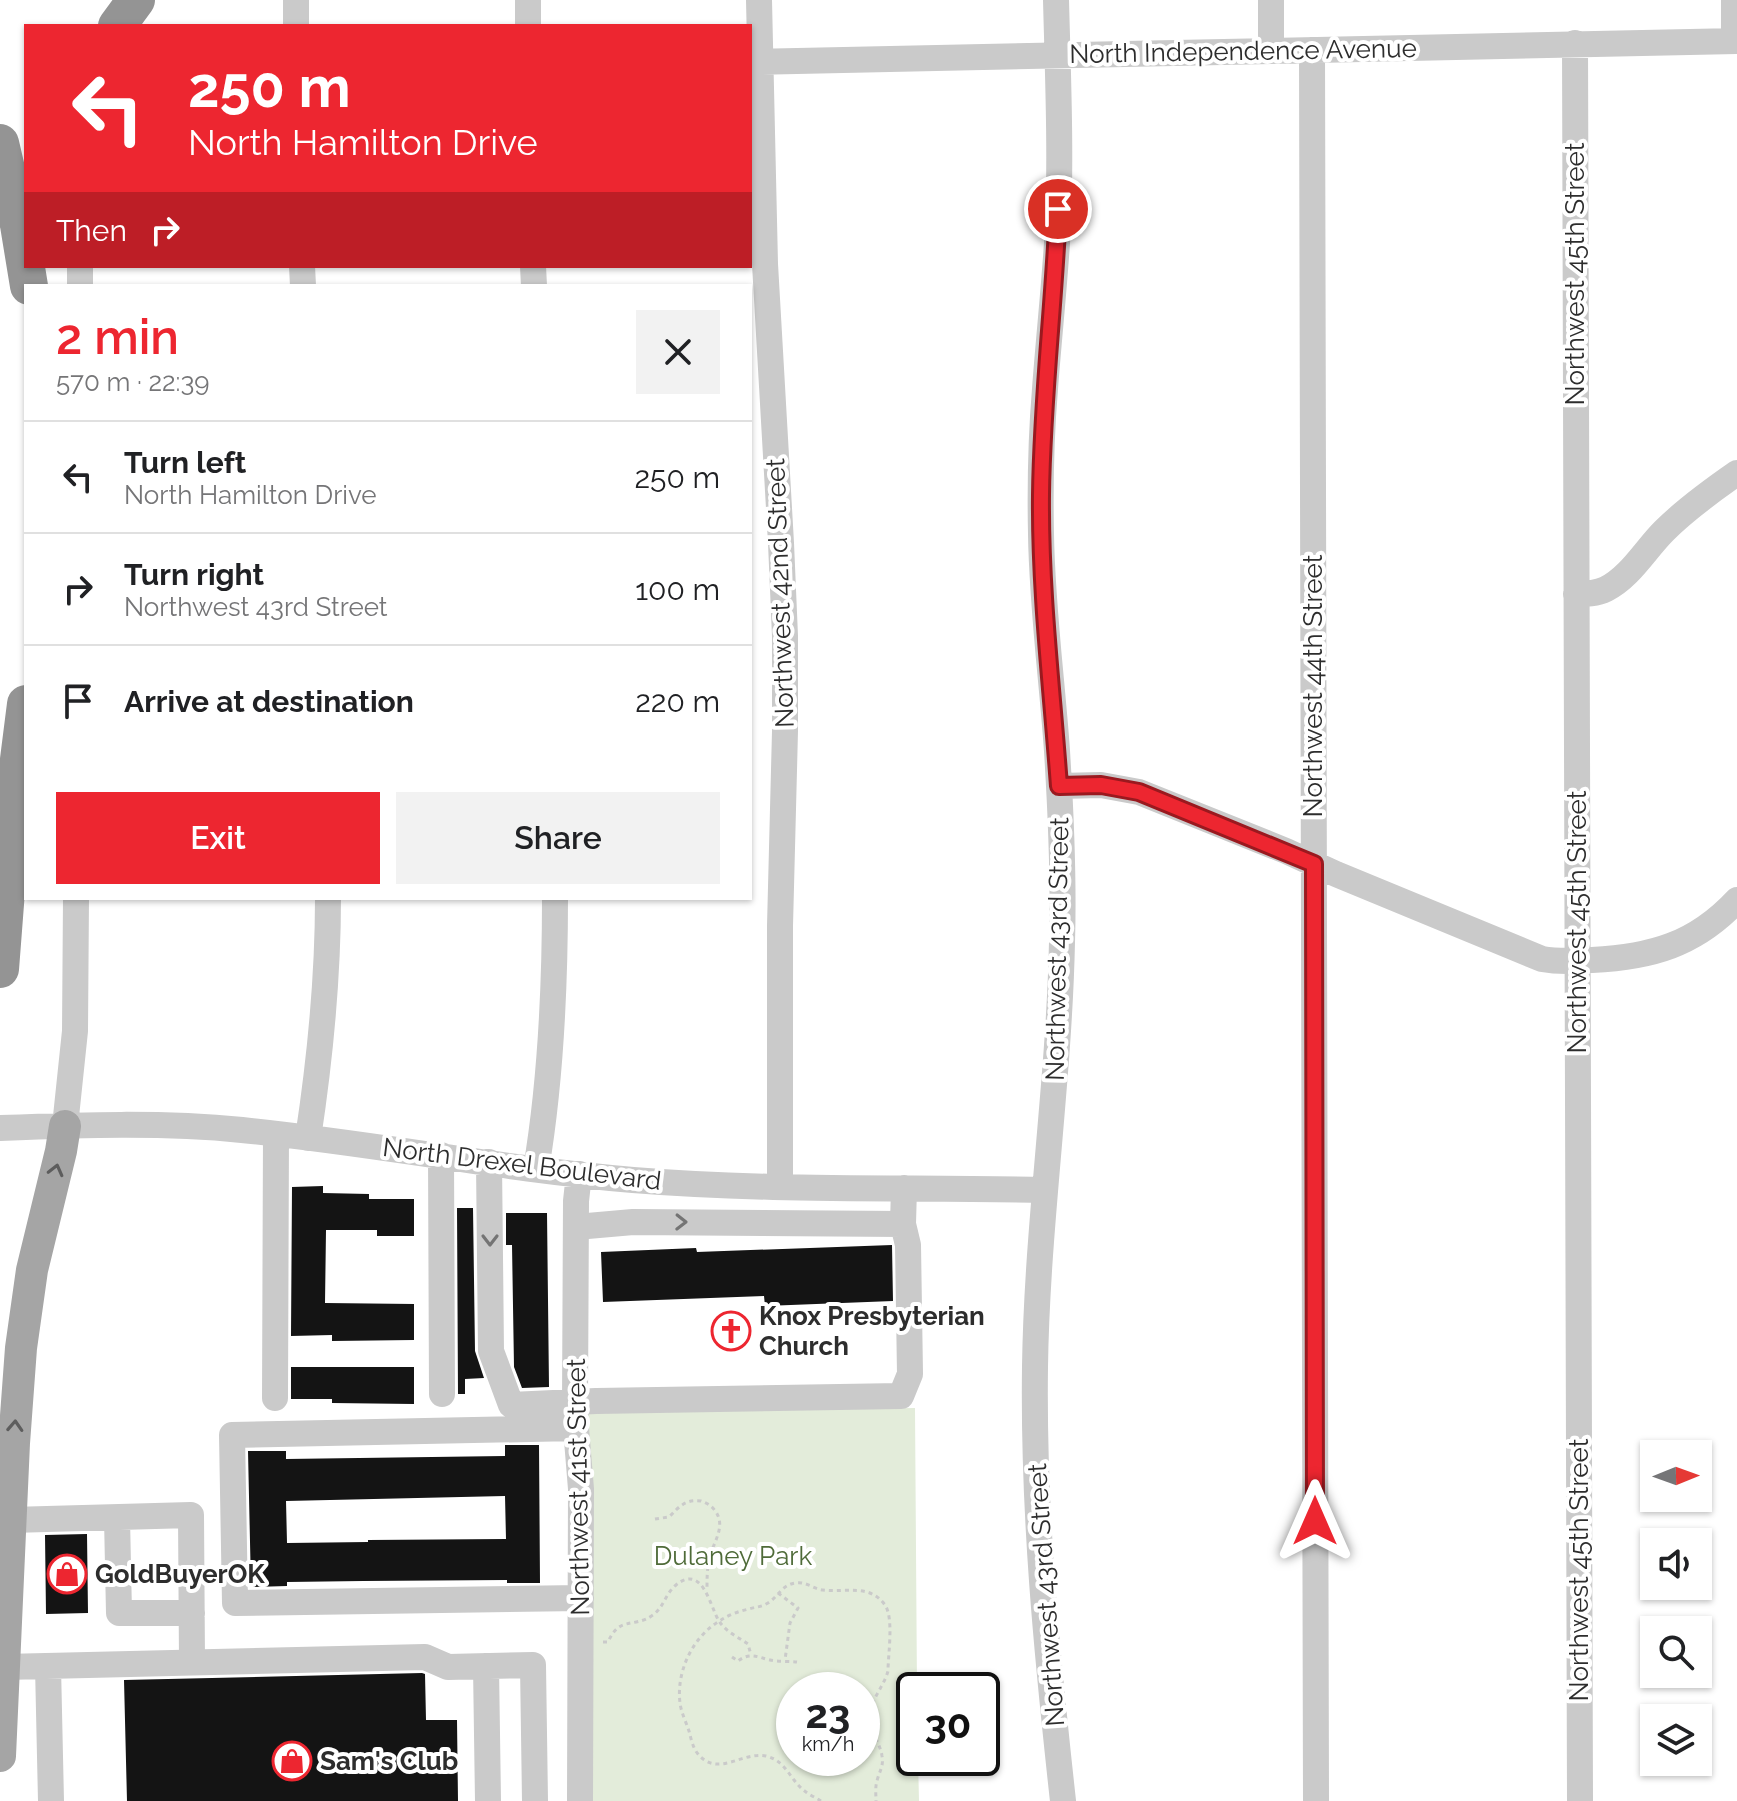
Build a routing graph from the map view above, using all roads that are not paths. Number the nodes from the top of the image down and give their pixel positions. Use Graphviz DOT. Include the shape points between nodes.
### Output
graph roads {
  1 [pos="136,0"];
  2 [pos="296,0"];
  3 [pos="528,0"];
  4 [pos="759,0"];
  5 [pos="1056,0"];
  6 [pos="1271,0"];
  7 [pos="1734,0"];
  8 [pos="118,24"];
  9 [pos="296,24"];
  10 [pos="528,24"];
  11 [pos="1736,41"];
  12 [pos="1575,43"];
  13 [pos="1312,50"];
  14 [pos="1271,51"];
  15 [pos="1058,55"];
  16 [pos="755,62"];
  17 [pos="0,143"];
  18 [pos="24,256"];
  19 [pos="1737,473"];
  20 [pos="1576,594"];
  21 [pos="24,720"];
  22 [pos="1059,786"];
  23 [pos="10,831"];
  24 [pos="1314,864"];
  25 [pos="0,891"];
  26 [pos="76,900"];
  27 [pos="328,900"];
  28 [pos="555,900"];
  29 [pos="1737,900"];
  30 [pos="1578,960"];
  31 [pos="0,969"];
  32 [pos="65,1126"];
  33 [pos="0,1128"];
  34 [pos="276,1134"];
  35 [pos="308,1138"];
  36 [pos="441,1155"];
  37 [pos="489,1162"];
  38 [pos="536,1169"];
  39 [pos="579,1174"];
  40 [pos="634,1180"];
  41 [pos="780,1186"];
  42 [pos="904,1188"];
  43 [pos="1045,1190"];
  44 [pos="633,1222"];
  45 [pos="903,1224"];
  46 [pos="576,1227"];
  47 [pos="442,1394"];
  48 [pos="275,1398"];
  49 [pos="576,1415"];
  50 [pos="117,1518"];
  51 [pos="11,1520"];
  52 [pos="581,1598"];
  53 [pos="192,1613"];
  54 [pos="192,1662"];
  55 [pos="48,1666"];
  56 [pos="486,1666"];
  57 [pos="4,1667"];
  58 [pos="0,1756"];
  59 [pos="51,1801"];
  60 [pos="488,1801"];
  61 [pos="535,1801"];
  62 [pos="580,1801"];
  63 [pos="1063,1801"];
  64 [pos="1316,1801"];
  65 [pos="1580,1801"];
  1 -- 8 [label="highway"];
  2 -- 9 [label="street"];
  3 -- 10 [label="street"];
  4 -- 16 [label="street, Northwest 42nd Street"];
  5 -- 15 [label="street, Northwest 43rd Street"];
  6 -- 14 [label="street"];
  7 -- 11 [label="street"];
  11 -- 12 [label="street, North Independence Avenue"];
  12 -- 13 [label="street, North Independence Avenue"];
  12 -- 20 [label="street, Northwest 45th Street"];
  13 -- 14 [label="street, North Independence Avenue"];
  13 -- 24 [label="street, Northwest 44th Street"];
  14 -- 15 [label="street, North Independence Avenue"];
  15 -- 16 [label="street, North Independence Avenue"];
  15 -- 22 [label="street, Northwest 43rd Street" via="1059,186 1041,523"];
  16 -- 41 [label="street, Northwest 42nd Street" via="785,636"];
  17 -- 18 [label="highway"];
  19 -- 20 [label="street" via="1692,505 1616,583"];
  20 -- 30 [label="street, Northwest 45th Street"];
  21 -- 23 [label="highway"];
  22 -- 24 [label="street" via="1101,785 1139,792"];
  22 -- 43 [label="street, Northwest 43rd Street" via="1061,976"];
  23 -- 25 [label="highway"];
  23 -- 31 [label="highway"];
  24 -- 30 [label="street" via="1542,959"];
  24 -- 64 [label="street, Northwest 44th Street"];
  26 -- 32 [label="street" via="75,1031"];
  27 -- 35 [label="street" via="325,997"];
  28 -- 38 [label="street" via="550,1049"];
  29 -- 30 [label="street" via="1708,927 1660,951"];
  30 -- 65 [label="street, Northwest 45th Street"];
  32 -- 33 [label="street, North Drexel Boulevard"];
  32 -- 34 [label="street, North Drexel Boulevard" via="179,1126"];
  51 -- 32 [label="main road, one-way" via="24,1322"];
  34 -- 35 [label="street, North Drexel Boulevard"];
  34 -- 48 [label="street"];
  35 -- 36 [label="street, North Drexel Boulevard"];
  36 -- 37 [label="street, North Drexel Boulevard"];
  36 -- 47 [label="street"];
  37 -- 38 [label="street, North Drexel Boulevard"];
  37 -- 49 [label="street, one-way" via="491,1351 511,1405"];
  38 -- 39 [label="street, North Drexel Boulevard"];
  39 -- 40 [label="street, North Drexel Boulevard"];
  39 -- 46 [label="street, Northwest 41st Street"];
  40 -- 41 [label="street, North Drexel Boulevard"];
  40 -- 44 [label="street"];
  41 -- 42 [label="street, North Drexel Boulevard"];
  42 -- 43 [label="street, North Drexel Boulevard"];
  42 -- 45 [label="street"];
  43 -- 63 [label="street, Northwest 43rd Street" via="1036,1324 1036,1493 1043,1619"];
  44 -- 45 [label="street, one-way"];
  44 -- 46 [label="street"];
  45 -- 49 [label="street" via="908,1245 910,1374 901,1396"];
  46 -- 49 [label="street, Northwest 41st Street"];
  49 -- 52 [label="street, Northwest 41st Street"];
  49 -- 52 [label="street" via="232,1435 235,1603"];
  50 -- 51 [label="street"];
  50 -- 53 [label="street" via="119,1613"];
  50 -- 53 [label="street" via="191,1515"];
  51 -- 57 [label="main road"];
  52 -- 62 [label="street, Northwest 41st Street"];
  53 -- 54 [label="street"];
  54 -- 55 [label="street"];
  54 -- 56 [label="street" via="425,1657 448,1667"];
  55 -- 57 [label="street"];
  55 -- 59 [label="street"];
  56 -- 60 [label="street"];
  56 -- 61 [label="street" via="533,1665"];
  57 -- 58 [label="main road"];
}
